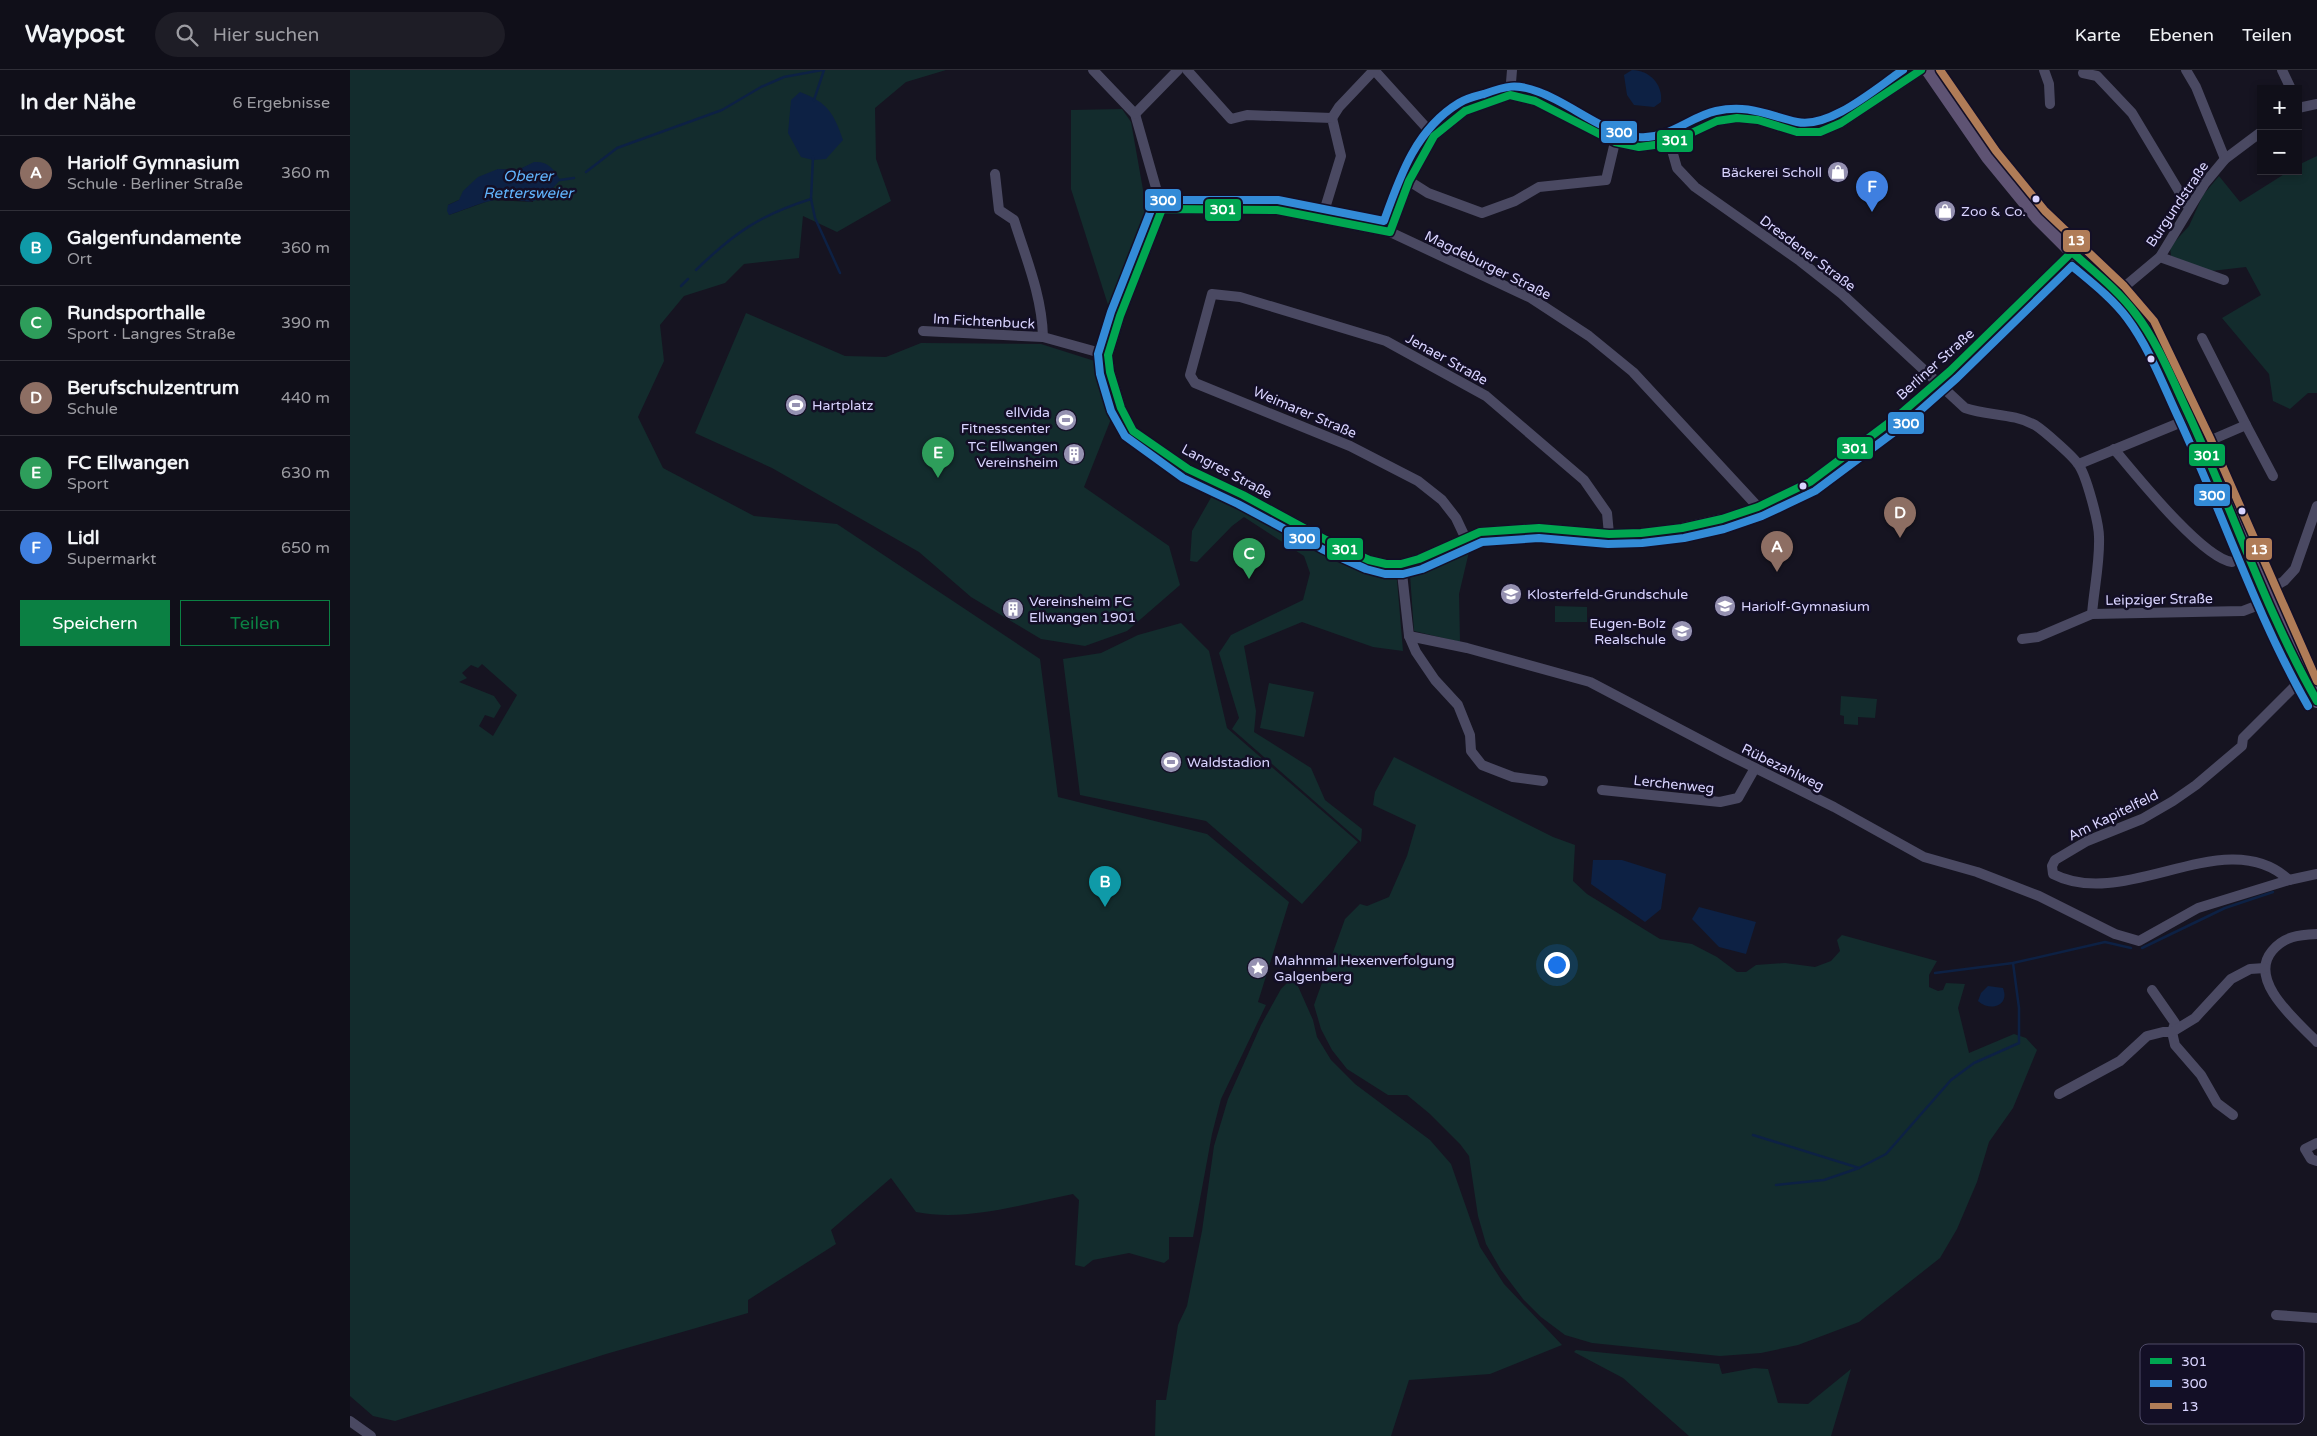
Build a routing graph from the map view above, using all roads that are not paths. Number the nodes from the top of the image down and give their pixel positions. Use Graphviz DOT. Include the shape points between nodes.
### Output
graph roads {
  1 [pos="1093,70"];
  2 [pos="1178,70"];
  3 [pos="1187,70"];
  4 [pos="1374,70"];
  5 [pos="1512,70"];
  6 [pos="1921,70"];
  7 [pos="1928,70"];
  8 [pos="2044,70"];
  9 [pos="2186,70"];
  10 [pos="2282,70"];
  11 [pos="2083,73"];
  12 [pos="2289,85"];
  13 [pos="1510,94"];
  14 [pos="2050,104"];
  15 [pos="2317,104"];
  16 [pos="2302,106"];
  17 [pos="1135,114"];
  18 [pos="1332,118"];
  19 [pos="2257,135"];
  20 [pos="1434,136"];
  21 [pos="1615,142"];
  22 [pos="1670,143"];
  23 [pos="2225,159"];
  24 [pos="995,174"];
  25 [pos="1409,181"];
  26 [pos="2189,208"];
  27 [pos="1162,209"];
  28 [pos="1322,218"];
  29 [pos="1390,232"];
  30 [pos="2072,252"];
  31 [pos="2160,257"];
  32 [pos="2224,280"];
  33 [pos="2117,293"];
  34 [pos="1212,294"];
  35 [pos="923,331"];
  36 [pos="1043,337"];
  37 [pos="2202,338"];
  38 [pos="1108,355"];
  39 [pos="1938,382"];
  40 [pos="2190,419"];
  41 [pos="2246,424"];
  42 [pos="2202,444"];
  43 [pos="2114,449"];
  44 [pos="2079,464"];
  45 [pos="2273,476"];
  46 [pos="2317,506"];
  47 [pos="1758,507"];
  48 [pos="1609,534"];
  49 [pos="1465,537"];
  50 [pos="2232,562"];
  51 [pos="1401,564"];
  52 [pos="2267,596"];
  53 [pos="2092,614"];
  54 [pos="1409,636"];
  55 [pos="2022,639"];
  56 [pos="2305,680"];
  57 [pos="2317,701"];
  58 [pos="1755,768"];
  59 [pos="1543,781"];
  60 [pos="1602,790"];
  61 [pos="2317,874"];
  62 [pos="2289,880"];
  63 [pos="2317,934"];
  64 [pos="2264,968"];
  65 [pos="2152,990"];
  66 [pos="2172,1032"];
  67 [pos="2317,1042"];
  68 [pos="2059,1094"];
  69 [pos="2233,1115"];
  70 [pos="2317,1143"];
  71 [pos="2317,1161"];
  72 [pos="2276,1315"];
  73 [pos="2317,1318"];
  74 [pos="350,1421"];
  75 [pos="371,1436"];
  1 -- 17 [label="street"];
  2 -- 17 [label="street"];
  3 -- 18 [label="street" via="1231,119 1247,115"];
  4 -- 18 [label="street"];
  4 -- 20 [label="street"];
  5 -- 13 [label="street"];
  6 -- 22 [label="street" via="1840,124 1820,132 1797,132 1758,120 1737,118 1717,121"];
  7 -- 30 [label="main road" via="1988,157 2038,218"];
  8 -- 14 [label="street"];
  9 -- 23 [label="street"];
  10 -- 12 [label="street"];
  11 -- 26 [label="street" via="2097,76 2132,113"];
  13 -- 20 [label="street" via="1465,111"];
  13 -- 21 [label="street" via="1535,101"];
  15 -- 16 [label="street"];
  17 -- 27 [label="street"];
  18 -- 28 [label="street" via="1341,156"];
  19 -- 23 [label="street, Burgundstraße"];
  20 -- 25 [label="street"];
  21 -- 22 [label="street" via="1639,146"];
  21 -- 25 [label="street" via="1606,180 1539,187 1482,213 1428,193"];
  22 -- 39 [label="street, Dresdener Straße" via="1677,168 1695,187 1842,294"];
  23 -- 26 [label="street, Burgundstraße"];
  24 -- 36 [label="street, Im Fichtenbuck" via="999,210 1014,220 1038,294"];
  25 -- 29 [label="street"];
  26 -- 31 [label="street, Burgundstraße"];
  27 -- 28 [label="street, Magdeburger Straße" via="1277,210"];
  27 -- 38 [label="street, Langres Straße"];
  28 -- 29 [label="street, Magdeburger Straße"];
  29 -- 47 [label="street, Magdeburger Straße" via="1532,298 1589,336 1633,372"];
  30 -- 33 [label="main road"];
  30 -- 39 [label="street, Berliner Straße"];
  31 -- 32 [label="street"];
  31 -- 33 [label="street, Burgundstraße"];
  33 -- 40 [label="main road" via="2145,326"];
  34 -- 48 [label="street, Jenaer Straße" via="1240,297 1386,341 1486,396 1584,480 1607,513"];
  34 -- 49 [label="street, Weimarer Straße" via="1190,375 1195,383 1350,446 1418,481 1442,500"];
  35 -- 36 [label="street, Im Fichtenbuck"];
  36 -- 38 [label="street, Im Fichtenbuck"];
  37 -- 41 [label="street"];
  38 -- 51 [label="street, Langres Straße" via="1118,399 1132,431 1188,469 1326,540 1370,560"];
  39 -- 44 [label="street, Dresdener Straße" via="1965,408 1998,413 2037,426"];
  39 -- 47 [label="street, Berliner Straße" via="1816,478"];
  40 -- 42 [label="main road"];
  40 -- 43 [label="street"];
  41 -- 42 [label="street"];
  41 -- 45 [label="street"];
  42 -- 52 [label="main road"];
  43 -- 44 [label="street"];
  43 -- 50 [label="street" via="2153,497 2191,534 2221,558"];
  44 -- 53 [label="street" via="2099,537"];
  46 -- 52 [label="street, Leipziger Straße" via="2295,569"];
  47 -- 48 [label="street, Berliner Straße" via="1682,528"];
  48 -- 49 [label="street, Berliner Straße" via="1539,528 1500,529"];
  49 -- 51 [label="street, Berliner Straße"];
  51 -- 54 [label="street"];
  52 -- 53 [label="street, Leipziger Straße" via="2243,611"];
  52 -- 56 [label="main road"];
  53 -- 55 [label="street, Leipziger Straße" via="2038,638"];
  54 -- 58 [label="street, Rübezahlweg" via="1467,648 1590,682"];
  54 -- 59 [label="street" via="1435,680 1458,704 1470,735 1471,751 1482,765 1513,777"];
  56 -- 57 [label="main road"];
  56 -- 62 [label="street, Am Kapitelfeld" via="2243,738 2242,746 2196,785 2142,818 2087,841 2055,860 2052,866 2053,874 2091,884 2124,882 2204,863 2246,861 2265,864"];
  58 -- 60 [label="street, Lerchenweg" via="1738,798 1720,802"];
  58 -- 62 [label="street, Rübezahlweg" via="1924,857 1977,872 2039,896 2115,934 2139,940 2198,908"];
  61 -- 62 [label="street"];
  63 -- 64 [label="street" via="2287,938 2268,955"];
  64 -- 66 [label="street" via="2250,969 2231,979 2195,1018"];
  64 -- 67 [label="street" via="2272,992"];
  65 -- 66 [label="street" via="2176,1023"];
  66 -- 68 [label="street" via="2147,1036 2120,1061"];
  66 -- 69 [label="street" via="2175,1045 2201,1075 2217,1103"];
  70 -- 71 [label="street" via="2305,1149 2311,1159"];
  72 -- 73 [label="street"];
  74 -- 75 [label="street"];
}
